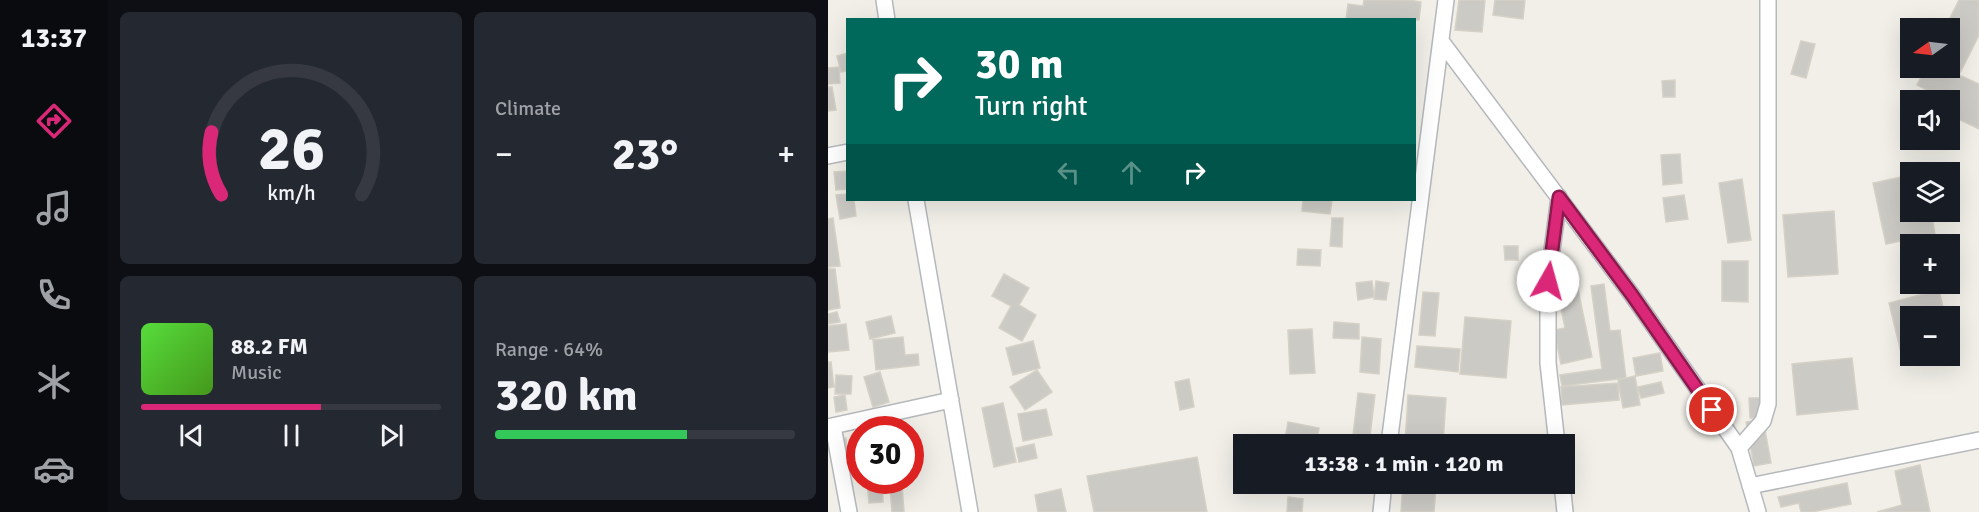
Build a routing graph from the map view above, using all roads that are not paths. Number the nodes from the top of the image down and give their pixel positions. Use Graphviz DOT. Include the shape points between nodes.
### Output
graph roads {
  1 [pos="884,0"];
  2 [pos="1446,0"];
  3 [pos="1768,0"];
  4 [pos="887,18"];
  5 [pos="1440,41"];
  6 [pos="846,153"];
  7 [pos="828,156"];
  8 [pos="1559,197"];
  9 [pos="916,201"];
  10 [pos="951,400"];
  11 [pos="830,427"];
  12 [pos="1390,434"];
  13 [pos="1556,434"];
  14 [pos="1979,440"];
  15 [pos="1739,448"];
  16 [pos="1750,486"];
  17 [pos="1383,494"];
  18 [pos="1563,494"];
  19 [pos="849,512"];
  20 [pos="970,512"];
  21 [pos="1381,512"];
  22 [pos="1565,512"];
  23 [pos="1758,512"];
  1 -- 4 [label="street"];
  2 -- 5 [label="street"];
  3 -- 15 [label="street" via="1768,404 1763,421"];
  5 -- 8 [label="street"];
  5 -- 12 [label="street"];
  6 -- 7 [label="street"];
  8 -- 13 [label="street" via="1548,281 1548,363"];
  8 -- 15 [label="street"];
  9 -- 10 [label="street"];
  10 -- 11 [label="street"];
  10 -- 20 [label="street"];
  11 -- 19 [label="street"];
  14 -- 16 [label="street"];
  15 -- 16 [label="street"];
  16 -- 23 [label="street"];
  17 -- 21 [label="street"];
  18 -- 22 [label="street"];
}
